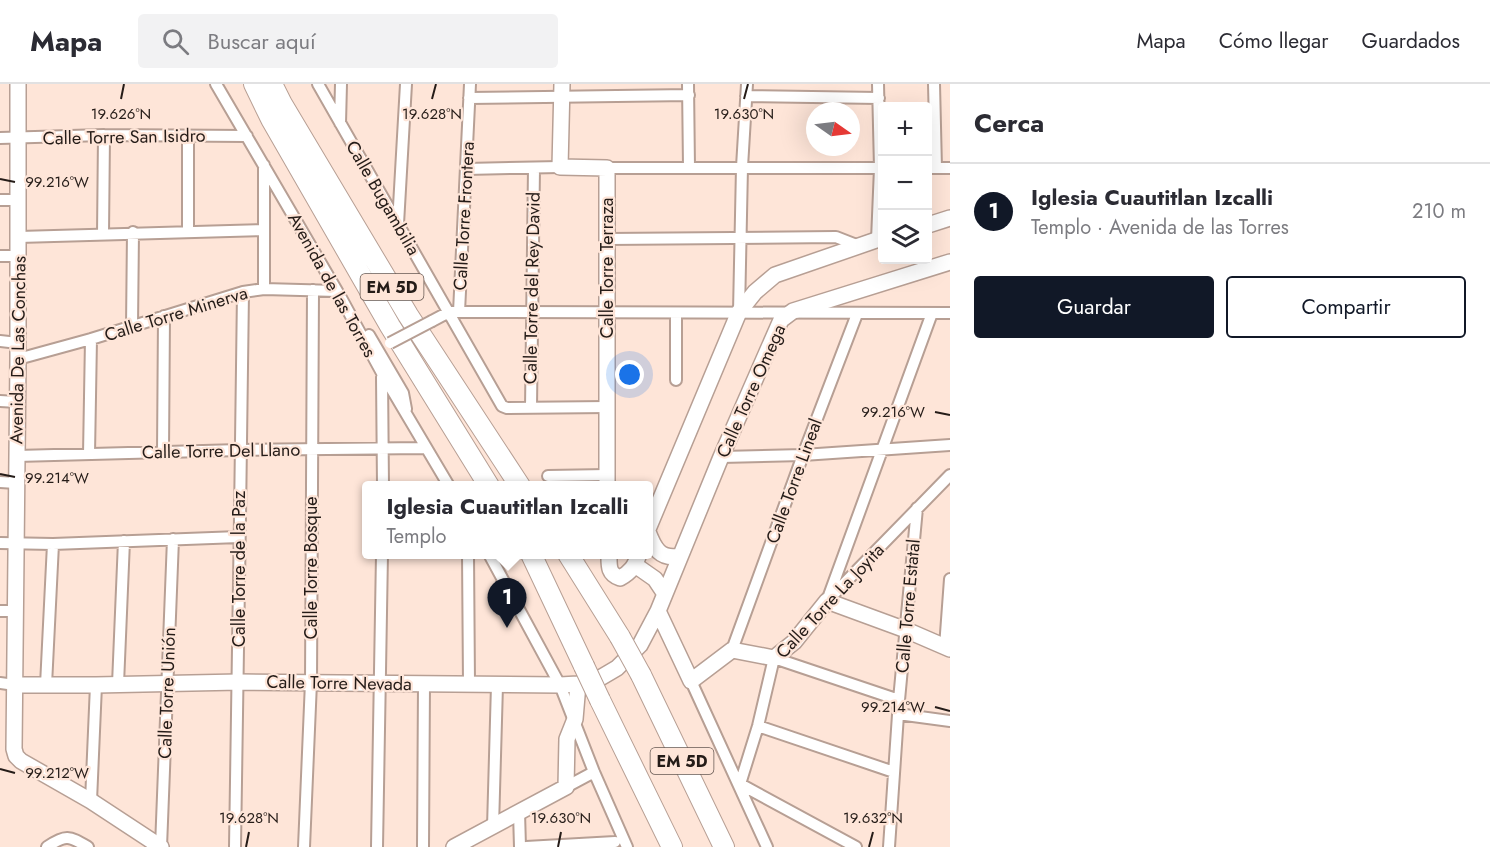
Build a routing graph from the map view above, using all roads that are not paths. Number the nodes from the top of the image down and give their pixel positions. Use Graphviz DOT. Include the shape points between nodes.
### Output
graph roads {
  1 [pos="18,84"];
  2 [pos="216,84"];
  3 [pos="254,84"];
  4 [pos="272,84"];
  5 [pos="318,84"];
  6 [pos="341,84"];
  7 [pos="406,84"];
  8 [pos="470,84"];
  9 [pos="747,84"];
  10 [pos="879,84"];
  11 [pos="934,84"];
  12 [pos="688,89"];
  13 [pos="562,91"];
  14 [pos="746,96"];
  15 [pos="879,98"];
  16 [pos="469,99"];
  17 [pos="340,124"];
  18 [pos="104,135"];
  19 [pos="188,136"];
  20 [pos="248,136"];
  21 [pos="0,138"];
  22 [pos="18,138"];
  23 [pos="881,156"];
  24 [pos="264,165"];
  25 [pos="560,167"];
  26 [pos="689,167"];
  27 [pos="742,167"];
  28 [pos="534,168"];
  29 [pos="607,168"];
  30 [pos="878,168"];
  31 [pos="932,168"];
  32 [pos="950,168"];
  33 [pos="466,169"];
  34 [pos="0,200"];
  35 [pos="18,200"];
  36 [pos="950,218"];
  37 [pos="932,223"];
  38 [pos="398,225"];
  39 [pos="264,230"];
  40 [pos="188,231"];
  41 [pos="133,232"];
  42 [pos="104,234"];
  43 [pos="19,237"];
  44 [pos="607,239"];
  45 [pos="740,239"];
  46 [pos="878,240"];
  47 [pos="859,246"];
  48 [pos="0,256"];
  49 [pos="19,256"];
  50 [pos="950,262"];
  51 [pos="264,289"];
  52 [pos="313,290"];
  53 [pos="243,292"];
  54 [pos="339,293"];
  55 [pos="793,311"];
  56 [pos="454,312"];
  57 [pos="739,312"];
  58 [pos="531,313"];
  59 [pos="607,313"];
  60 [pos="676,313"];
  61 [pos="932,313"];
  62 [pos="950,313"];
  63 [pos="857,314"];
  64 [pos="164,316"];
  65 [pos="132,326"];
  66 [pos="91,339"];
  67 [pos="0,341"];
  68 [pos="18,343"];
  69 [pos="378,351"];
  70 [pos="18,359"];
  71 [pos="382,373"];
  72 [pos="676,380"];
  73 [pos="0,401"];
  74 [pos="17,402"];
  75 [pos="608,407"];
  76 [pos="531,408"];
  77 [pos="408,418"];
  78 [pos="950,445"];
  79 [pos="384,448"];
  80 [pos="425,448"];
  81 [pos="312,449"];
  82 [pos="882,449"];
  83 [pos="240,450"];
  84 [pos="163,452"];
  85 [pos="89,454"];
  86 [pos="803,455"];
  87 [pos="17,456"];
  88 [pos="721,457"];
  89 [pos="950,475"];
  90 [pos="548,476"];
  91 [pos="607,480"];
  92 [pos="383,481"];
  93 [pos="446,481"];
  94 [pos="486,481"];
  95 [pos="517,481"];
  96 [pos="8,483"];
  97 [pos="917,508"];
  98 [pos="653,518"];
  99 [pos="238,537"];
  100 [pos="173,539"];
  101 [pos="124,541"];
  102 [pos="8,543"];
  103 [pos="53,544"];
  104 [pos="653,547"];
  105 [pos="680,556"];
  106 [pos="382,559"];
  107 [pos="468,559"];
  108 [pos="491,559"];
  109 [pos="533,559"];
  110 [pos="571,559"];
  111 [pos="609,559"];
  112 [pos="637,560"];
  113 [pos="950,579"];
  114 [pos="665,594"];
  115 [pos="827,601"];
  116 [pos="7,611"];
  117 [pos="658,611"];
  118 [pos="906,630"];
  119 [pos="947,648"];
  120 [pos="732,650"];
  121 [pos="774,658"];
  122 [pos="581,675"];
  123 [pos="692,681"];
  124 [pos="168,682"];
  125 [pos="239,682"];
  126 [pos="311,682"];
  127 [pos="380,683"];
  128 [pos="7,684"];
  129 [pos="118,684"];
  130 [pos="424,684"];
  131 [pos="469,684"];
  132 [pos="46,685"];
  133 [pos="497,685"];
  134 [pos="560,685"];
  135 [pos="96,686"];
  136 [pos="899,700"];
  137 [pos="898,714"];
  138 [pos="575,719"];
  139 [pos="950,721"];
  140 [pos="758,726"];
  141 [pos="11,753"];
  142 [pos="594,772"];
  143 [pos="894,772"];
  144 [pos="740,784"];
  145 [pos="566,788"];
  146 [pos="91,801"];
  147 [pos="519,812"];
  148 [pos="493,827"];
  149 [pos="615,842"];
  150 [pos="47,847"];
  151 [pos="88,847"];
  152 [pos="161,847"];
  153 [pos="235,847"];
  154 [pos="304,847"];
  155 [pos="377,847"];
  156 [pos="423,847"];
  157 [pos="454,847"];
  158 [pos="520,847"];
  159 [pos="526,847"];
  160 [pos="627,847"];
  161 [pos="672,847"];
  162 [pos="724,847"];
  163 [pos="767,847"];
  164 [pos="856,847"];
  165 [pos="890,847"];
  1 -- 22 [label="main road, Avenida De Las Conchas"];
  2 -- 20 [label="street, Avenida de las Torres"];
  3 -- 94 [label="highway, EM 5D" via="390,326"];
  4 -- 95 [label="highway, EM 5D" via="408,315"];
  5 -- 17 [label="street, Calle Bugambilia"];
  6 -- 17 [label="street"];
  7 -- 38 [label="street"];
  8 -- 16 [label="street, Calle Torre Frontera"];
  9 -- 14 [label="street"];
  10 -- 15 [label="street"];
  11 -- 31 [label="street"];
  12 -- 13 [label="street"];
  12 -- 26 [label="street"];
  13 -- 16 [label="street"];
  13 -- 25 [label="main road"];
  14 -- 15 [label="street"];
  14 -- 27 [label="street"];
  15 -- 23 [label="street"];
  16 -- 33 [label="street, Calle Torre Frontera"];
  17 -- 38 [label="street, Calle Bugambilia"];
  18 -- 19 [label="street, Calle Torre San Isidro"];
  18 -- 22 [label="street, Calle Torre San Isidro"];
  18 -- 42 [label="street"];
  19 -- 20 [label="street, Calle Torre San Isidro"];
  19 -- 40 [label="street"];
  20 -- 24 [label="street, Avenida de las Torres"];
  21 -- 22 [label="street, Calle Torre San Isidro"];
  22 -- 35 [label="main road, Avenida De Las Conchas"];
  24 -- 39 [label="street"];
  24 -- 54 [label="street, Avenida de las Torres"];
  25 -- 28 [label="street"];
  25 -- 29 [label="main road"];
  26 -- 27 [label="street"];
  26 -- 29 [label="street"];
  27 -- 30 [label="street"];
  27 -- 45 [label="street"];
  28 -- 33 [label="street"];
  28 -- 58 [label="street, Calle Torre del Rey David"];
  29 -- 44 [label="main road, Calle Torre Terraza"];
  31 -- 32 [label="street"];
  33 -- 56 [label="street, Calle Torre Frontera"];
  34 -- 35 [label="street"];
  35 -- 43 [label="main road, Avenida De Las Conchas"];
  36 -- 37 [label="main road"];
  38 -- 56 [label="street, Calle Bugambilia"];
  39 -- 40 [label="street"];
  39 -- 51 [label="street"];
  40 -- 41 [label="street"];
  41 -- 42 [label="street"];
  41 -- 65 [label="street"];
  42 -- 43 [label="street"];
  43 -- 49 [label="main road, Avenida De Las Conchas"];
  44 -- 45 [label="street"];
  44 -- 59 [label="main road, Calle Torre Terraza"];
  45 -- 47 [label="street" via="836,237"];
  45 -- 57 [label="street"];
  46 -- 47 [label="main road"];
  47 -- 57 [label="main road" via="775,275"];
  48 -- 49 [label="street"];
  49 -- 68 [label="main road, Avenida De Las Conchas"];
  50 -- 55 [label="main road, Calle Torre Omega"];
  51 -- 52 [label="street, Calle Torre Minerva"];
  51 -- 53 [label="street, Calle Torre Minerva"];
  52 -- 54 [label="street, Calle Torre Minerva"];
  52 -- 81 [label="street, Calle Torre Bosque"];
  53 -- 64 [label="street, Calle Torre Minerva"];
  53 -- 83 [label="street, Calle Torre de la Paz"];
  54 -- 69 [label="street" via="353,306"];
  54 -- 71 [label="street, Avenida de las Torres"];
  55 -- 57 [label="street"];
  55 -- 63 [label="street"];
  55 -- 88 [label="main road, Calle Torre Omega" via="781,320 774,333"];
  56 -- 58 [label="street"];
  56 -- 69 [label="street, bridge"];
  56 -- 76 [label="street, Calle Bugambilia" via="502,406"];
  57 -- 60 [label="street"];
  57 -- 98 [label="main road"];
  58 -- 59 [label="street"];
  58 -- 76 [label="street, Calle Torre del Rey David"];
  59 -- 60 [label="street"];
  59 -- 75 [label="main road, Calle Torre Terraza"];
  60 -- 72 [label="street"];
  61 -- 62 [label="street"];
  61 -- 63 [label="street"];
  61 -- 82 [label="street"];
  63 -- 86 [label="street, Calle Torre Lineal"];
  64 -- 65 [label="street, Calle Torre Minerva"];
  64 -- 84 [label="street"];
  65 -- 66 [label="street, Calle Torre Minerva"];
  66 -- 70 [label="street, Calle Torre Minerva"];
  66 -- 85 [label="street"];
  67 -- 68 [label="street"];
  68 -- 70 [label="main road, Avenida De Las Conchas"];
  69 -- 77 [label="street" via="403,393"];
  70 -- 74 [label="main road, Avenida De Las Conchas"];
  71 -- 77 [label="street, Avenida de las Torres"];
  71 -- 79 [label="street"];
  73 -- 74 [label="street"];
  74 -- 87 [label="main road, Avenida De Las Conchas"];
  75 -- 76 [label="street"];
  75 -- 91 [label="main road, Calle Torre Terraza"];
  77 -- 80 [label="street, Avenida de las Torres"];
  78 -- 82 [label="street"];
  79 -- 80 [label="street, Calle Torre Del Llano"];
  79 -- 81 [label="street, Calle Torre Del Llano"];
  79 -- 92 [label="street"];
  80 -- 93 [label="street, Avenida de las Torres"];
  81 -- 83 [label="street, Calle Torre Del Llano"];
  81 -- 126 [label="street, Calle Torre Bosque"];
  82 -- 86 [label="street"];
  82 -- 115 [label="street"];
  83 -- 84 [label="street, Calle Torre Del Llano"];
  83 -- 99 [label="street, Calle Torre de la Paz"];
  84 -- 85 [label="street, Calle Torre Del Llano"];
  85 -- 87 [label="street, Calle Torre Del Llano"];
  86 -- 88 [label="street"];
  86 -- 120 [label="street, Calle Torre Lineal"];
  87 -- 96 [label="main road, Avenida De Las Conchas"];
  88 -- 105 [label="main road, Calle Torre Omega"];
  89 -- 97 [label="street, Calle Torre La Joyita"];
  90 -- 91 [label="street, Calle Torre Terraza"];
  96 -- 102 [label="main road, Avenida De Las Conchas"];
  97 -- 115 [label="street, Calle Torre La Joyita"];
  97 -- 118 [label="street, Calle Torre Estatal"];
  99 -- 100 [label="street"];
  99 -- 125 [label="street, Calle Torre de la Paz"];
  100 -- 101 [label="street"];
  100 -- 124 [label="street, Calle Torre Unión"];
  101 -- 103 [label="street"];
  101 -- 129 [label="street"];
  102 -- 103 [label="street"];
  102 -- 116 [label="main road, Avenida De Las Conchas"];
  103 -- 132 [label="street"];
  104 -- 105 [label="main road" via="658,553"];
  105 -- 114 [label="main road, Calle Torre Omega"];
  106 -- 127 [label="street"];
  107 -- 131 [label="street"];
  108 -- 134 [label="street"];
  109 -- 122 [label="highway, EM 5D"];
  110 -- 162 [label="highway, EM 5D, bridge" via="620,637"];
  111 -- 112 [label="main road" via="609,570 620,578 629,574"];
  112 -- 114 [label="main road"];
  113 -- 119 [label="street"];
  114 -- 117 [label="main road, Calle Torre Omega"];
  115 -- 118 [label="main road"];
  115 -- 121 [label="main road, Calle Torre La Joyita" via="794,642"];
  116 -- 128 [label="main road, Avenida De Las Conchas"];
  117 -- 122 [label="main road, Calle Torre Omega" via="640,645 617,668 600,678"];
  117 -- 123 [label="main road"];
  118 -- 119 [label="main road"];
  118 -- 136 [label="street, Calle Torre Estatal"];
  120 -- 121 [label="main road"];
  120 -- 123 [label="main road"];
  121 -- 136 [label="street"];
  121 -- 140 [label="street, Calle Torre La Joyita"];
  122 -- 134 [label="main road, Calle Torre Nevada"];
  122 -- 138 [label="main road"];
  122 -- 161 [label="highway, EM 5D, bridge" via="600,700"];
  123 -- 144 [label="street"];
  124 -- 125 [label="main road, Calle Torre Nevada"];
  124 -- 129 [label="main road, Calle Torre Nevada"];
  124 -- 152 [label="street, Calle Torre Unión"];
  125 -- 126 [label="main road, Calle Torre Nevada"];
  125 -- 153 [label="street, Calle Torre de la Paz"];
  126 -- 127 [label="main road, Calle Torre Nevada"];
  126 -- 154 [label="street, Calle Torre Bosque"];
  127 -- 130 [label="main road, Calle Torre Nevada"];
  127 -- 155 [label="street"];
  128 -- 132 [label="main road, Calle Torre Nevada"];
  128 -- 141 [label="main road, Avenida De Las Conchas"];
  129 -- 135 [label="main road, Calle Torre Nevada"];
  130 -- 131 [label="main road, Calle Torre Nevada"];
  130 -- 156 [label="street"];
  131 -- 133 [label="main road, Calle Torre Nevada"];
  132 -- 135 [label="main road, Calle Torre Nevada"];
  133 -- 134 [label="main road, Calle Torre Nevada"];
  133 -- 148 [label="street"];
  134 -- 138 [label="street"];
  135 -- 146 [label="street"];
  136 -- 137 [label="street, Calle Torre Estatal"];
  137 -- 139 [label="street"];
  137 -- 143 [label="street, Calle Torre Estatal"];
  138 -- 142 [label="street"];
  138 -- 145 [label="main road" via="567,739"];
  140 -- 143 [label="street"];
  140 -- 144 [label="street, Calle Torre La Joyita"];
  141 -- 146 [label="main road"];
  142 -- 145 [label="street"];
  142 -- 160 [label="street"];
  143 -- 165 [label="street, Calle Torre Estatal"];
  144 -- 163 [label="street"];
  144 -- 164 [label="street"];
  145 -- 147 [label="main road"];
  146 -- 152 [label="main road"];
  147 -- 148 [label="main road"];
  147 -- 158 [label="street"];
  148 -- 157 [label="main road"];
  149 -- 159 [label="street"];
  150 -- 151 [label="street" via="66,837"];
}
